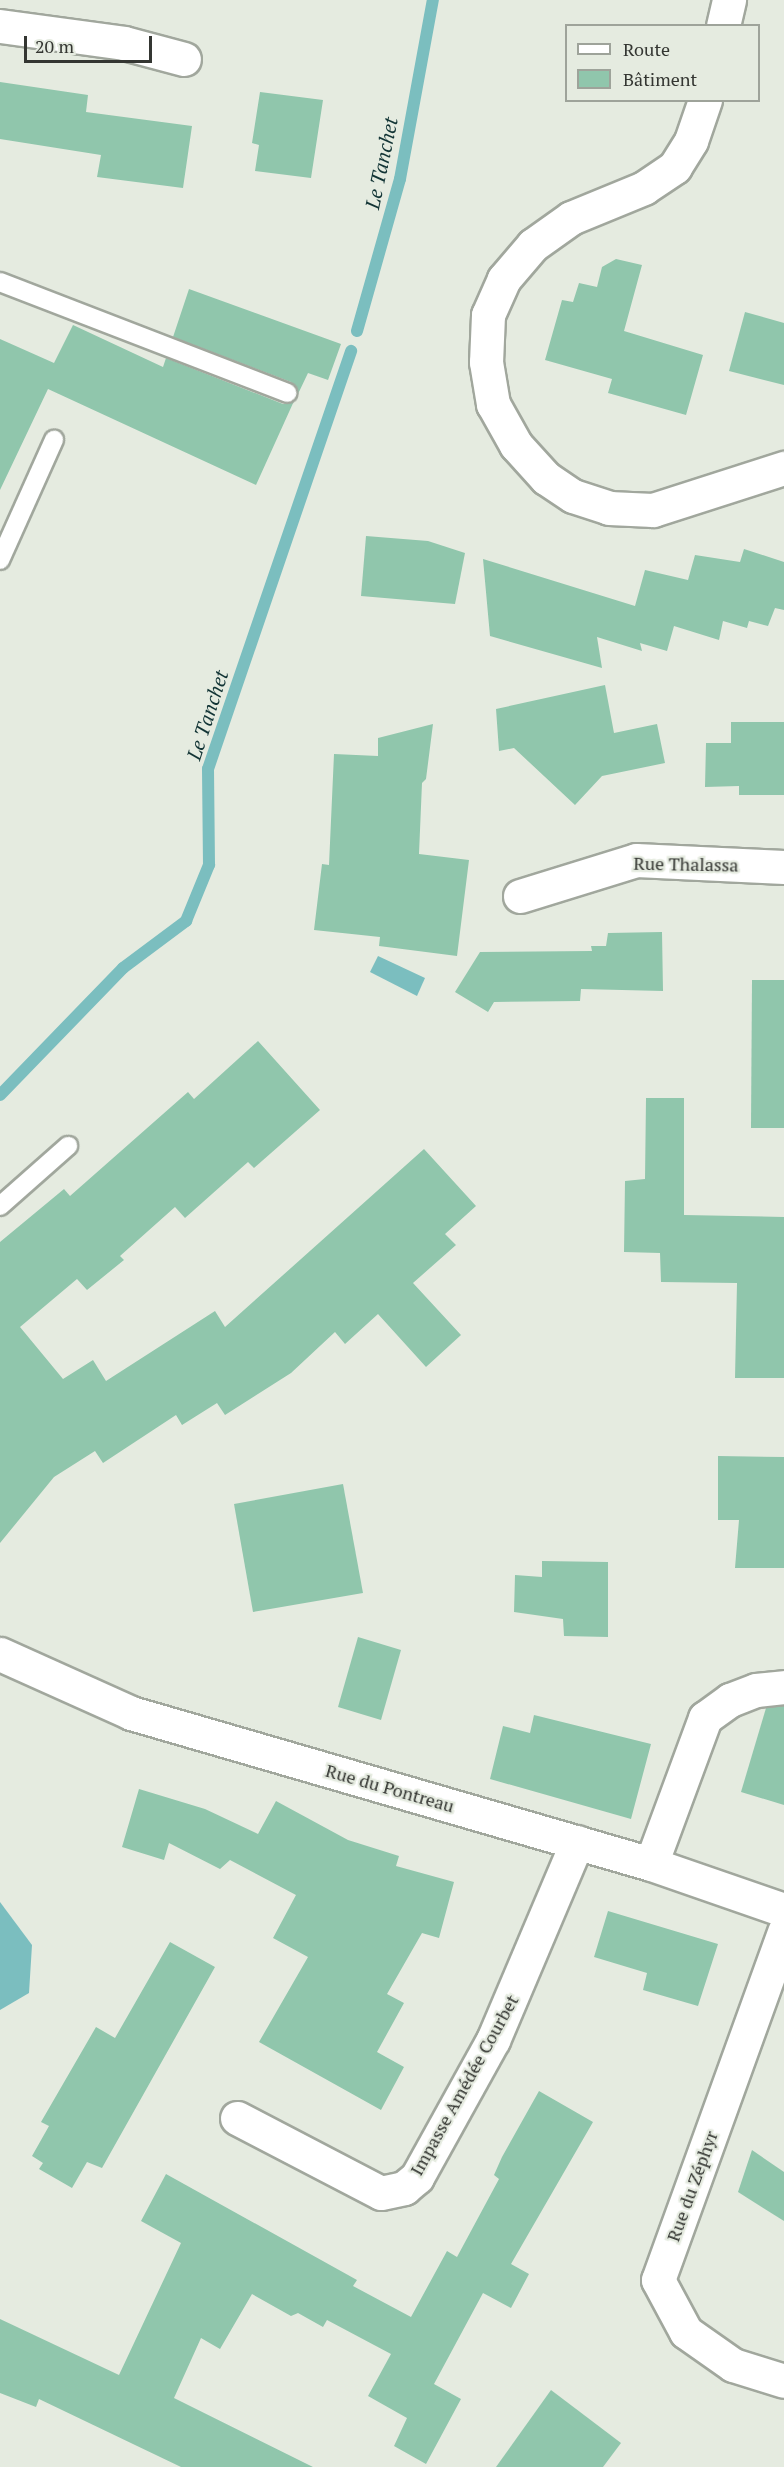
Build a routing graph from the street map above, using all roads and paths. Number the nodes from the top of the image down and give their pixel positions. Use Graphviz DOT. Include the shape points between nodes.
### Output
graph roads {
  1 [pos="729,0"];
  2 [pos="723,24"];
  3 [pos="0,26"];
  4 [pos="184,59"];
  5 [pos="704,102"];
  6 [pos="0,282"];
  7 [pos="287,393"];
  8 [pos="54,440"];
  9 [pos="784,468"];
  10 [pos="0,560"];
  11 [pos="784,867"];
  12 [pos="520,896"];
  13 [pos="68,1146"];
  14 [pos="0,1206"];
  15 [pos="0,1654"];
  16 [pos="784,1687"];
  17 [pos="577,1842"];
  18 [pos="651,1864"];
  19 [pos="784,1910"];
  20 [pos="784,1932"];
  21 [pos="237,2118"];
  22 [pos="784,2381"];
  1 -- 2 [label="street"];
  3 -- 4 [label="street" via="124,43"];
  5 -- 9 [label="street" via="691,141 675,167 644,188 571,218 533,244 504,279 488,315 486,362 493,404 516,445 546,478 573,496 609,508 653,510"];
  6 -- 7 [label="lane"];
  8 -- 10 [label="lane"];
  11 -- 12 [label="street, Rue Thalassa" via="636,860"];
  13 -- 14 [label="lane"];
  15 -- 17 [label="street, Rue du Pontreau" via="131,1713"];
  16 -- 18 [label="street" via="756,1690 730,1700 705,1718"];
  17 -- 18 [label="street, Rue du Pontreau"];
  17 -- 21 [label="street, Impasse Amédée Courbet" via="493,2040 417,2176 404,2188 381,2193"];
  18 -- 19 [label="street, Rue du Pontreau"];
  20 -- 22 [label="street, Rue du Zéphyr" via="658,2280 686,2332 733,2365"];
}
